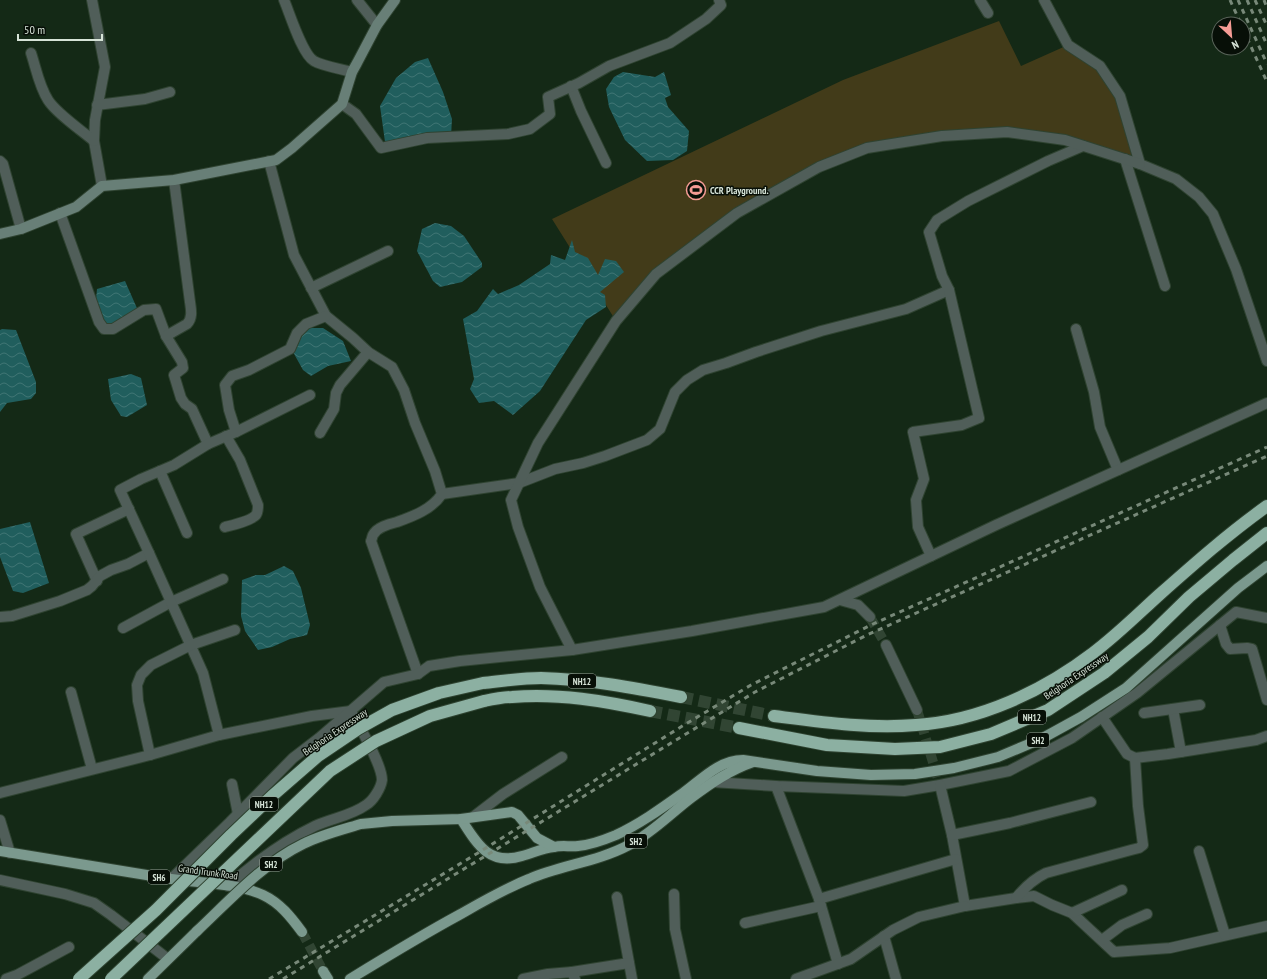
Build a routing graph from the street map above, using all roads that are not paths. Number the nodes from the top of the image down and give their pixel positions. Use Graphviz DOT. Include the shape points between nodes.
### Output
graph roads {
  1 [pos="92,0"];
  2 [pos="284,0"];
  3 [pos="357,0"];
  4 [pos="395,0"];
  5 [pos="719,0"];
  6 [pos="980,0"];
  7 [pos="1044,0"];
  8 [pos="988,13"];
  9 [pos="377,25"];
  10 [pos="31,53"];
  11 [pos="352,72"];
  12 [pos="571,86"];
  13 [pos="170,92"];
  14 [pos="342,104"];
  15 [pos="98,105"];
  16 [pos="94,141"];
  17 [pos="1083,146"];
  18 [pos="1125,159"];
  19 [pos="0,161"];
  20 [pos="269,161"];
  21 [pos="606,163"];
  22 [pos="1140,164"];
  23 [pos="174,180"];
  24 [pos="102,186"];
  25 [pos="60,213"];
  26 [pos="21,229"];
  27 [pos="0,234"];
  28 [pos="388,251"];
  29 [pos="1165,286"];
  30 [pos="311,288"];
  31 [pos="949,290"];
  32 [pos="326,316"];
  33 [pos="1076,329"];
  34 [pos="166,336"];
  35 [pos="368,352"];
  36 [pos="1267,361"];
  37 [pos="310,395"];
  38 [pos="1267,403"];
  39 [pos="236,432"];
  40 [pos="320,433"];
  41 [pos="226,436"];
  42 [pos="208,444"];
  43 [pos="1118,470"];
  44 [pos="160,471"];
  45 [pos="520,483"];
  46 [pos="442,494"];
  47 [pos="1267,506"];
  48 [pos="129,509"];
  49 [pos="225,527"];
  50 [pos="187,532"];
  51 [pos="1267,533"];
  52 [pos="149,552"];
  53 [pos="930,556"];
  54 [pos="1267,566"];
  55 [pos="223,579"];
  56 [pos="97,581"];
  57 [pos="840,600"];
  58 [pos="171,602"];
  59 [pos="0,617"];
  60 [pos="870,617"];
  61 [pos="1267,618"];
  62 [pos="1220,625"];
  63 [pos="123,628"];
  64 [pos="235,630"];
  65 [pos="192,645"];
  66 [pos="886,645"];
  67 [pos="572,650"];
  68 [pos="418,674"];
  69 [pos="71,692"];
  70 [pos="681,697"];
  71 [pos="1267,700"];
  72 [pos="1200,705"];
  73 [pos="1173,709"];
  74 [pos="917,710"];
  75 [pos="351,711"];
  76 [pos="650,712"];
  77 [pos="1144,713"];
  78 [pos="774,716"];
  79 [pos="1102,717"];
  80 [pos="739,728"];
  81 [pos="219,735"];
  82 [pos="1267,736"];
  83 [pos="1181,752"];
  84 [pos="150,755"];
  85 [pos="562,757"];
  86 [pos="1135,758"];
  87 [pos="754,762"];
  88 [pos="92,769"];
  89 [pos="712,782"];
  90 [pos="232,784"];
  91 [pos="940,785"];
  92 [pos="776,786"];
  93 [pos="0,793"];
  94 [pos="687,795"];
  95 [pos="1091,802"];
  96 [pos="238,814"];
  97 [pos="473,817"];
  98 [pos="461,819"];
  99 [pos="0,820"];
  100 [pos="952,835"];
  101 [pos="554,847"];
  102 [pos="1199,850"];
  103 [pos="0,851"];
  104 [pos="10,853"];
  105 [pos="956,860"];
  106 [pos="171,879"];
  107 [pos="0,880"];
  108 [pos="228,886"];
  109 [pos="1122,890"];
  110 [pos="674,894"];
  111 [pos="617,897"];
  112 [pos="1016,898"];
  113 [pos="820,903"];
  114 [pos="965,906"];
  115 [pos="1072,913"];
  116 [pos="1147,914"];
  117 [pos="745,923"];
  118 [pos="1267,926"];
  119 [pos="302,932"];
  120 [pos="1225,934"];
  121 [pos="884,936"];
  122 [pos="1102,940"];
  123 [pos="68,947"];
  124 [pos="168,959"];
  125 [pos="629,963"];
  126 [pos="838,964"];
  127 [pos="574,976"];
  128 [pos="6,979"];
  129 [pos="79,979"];
  130 [pos="111,979"];
  131 [pos="148,979"];
  132 [pos="350,979"];
  133 [pos="523,979"];
  134 [pos="632,979"];
  135 [pos="686,979"];
  136 [pos="796,979"];
  137 [pos="896,979"];
  1 -- 15 [label="street" via="105,67"];
  2 -- 11 [label="street" via="309,56 314,61"];
  3 -- 9 [label="street"];
  4 -- 9 [label="street"];
  5 -- 12 [label="street" via="721,5 706,19 670,43 609,66"];
  6 -- 8 [label="street"];
  7 -- 22 [label="street" via="1068,45 1100,66 1120,96"];
  9 -- 11 [label="street"];
  10 -- 16 [label="street" via="50,103"];
  11 -- 14 [label="street"];
  12 -- 14 [label="street" via="548,97 550,114 530,129 508,134 427,138 380,148 356,114"];
  12 -- 21 [label="street"];
  13 -- 15 [label="street" via="145,99"];
  14 -- 20 [label="street" via="292,148 276,160"];
  15 -- 16 [label="street"];
  16 -- 24 [label="street"];
  17 -- 18 [label="street"];
  17 -- 31 [label="street" via="1008,180 937,220 929,232"];
  17 -- 45 [label="street" via="1065,140 1007,132 942,136 867,148 819,167 737,213 656,274 616,321 538,443"];
  18 -- 22 [label="street"];
  18 -- 29 [label="street"];
  19 -- 26 [label="street"];
  20 -- 23 [label="street"];
  20 -- 30 [label="street" via="294,255"];
  22 -- 36 [label="street" via="1176,179 1199,197 1213,214 1236,269"];
  23 -- 24 [label="street"];
  23 -- 34 [label="street" via="191,316 190,322"];
  24 -- 25 [label="street" via="76,207"];
  25 -- 26 [label="street"];
  25 -- 34 [label="street" via="99,322 104,329 113,329 144,310 156,309"];
  26 -- 27 [label="street"];
  28 -- 30 [label="street"];
  30 -- 32 [label="street"];
  31 -- 45 [label="street" via="906,309 821,331 703,370 687,380 675,392 660,429 647,440 606,456 555,469"];
  31 -- 53 [label="street" via="979,418 962,425 913,432 924,479 916,500 918,527"];
  32 -- 35 [label="street"];
  32 -- 39 [label="street" via="306,324 297,333 290,349 232,376 225,385"];
  33 -- 43 [label="street" via="1094,392 1100,427"];
  34 -- 42 [label="street" via="182,362 183,368 174,375 181,398 192,409"];
  35 -- 40 [label="street" via="340,385 334,409"];
  35 -- 46 [label="street" via="392,367 404,390"];
  37 -- 39 [label="street"];
  38 -- 43 [label="street"];
  39 -- 41 [label="street"];
  41 -- 42 [label="street"];
  41 -- 49 [label="street" via="240,460 258,511 246,521"];
  42 -- 44 [label="street"];
  43 -- 53 [label="street"];
  44 -- 48 [label="street" via="120,490"];
  44 -- 50 [label="street"];
  45 -- 46 [label="street"];
  45 -- 67 [label="street" via="511,500 518,527 540,587"];
  46 -- 68 [label="street" via="428,509 382,527 373,534 371,541"];
  47 -- 78 [label="highway, Belghoria Expressway / NH12" via="1215,547 1094,653 1052,680 1011,701 952,720 917,725 845,724"];
  48 -- 52 [label="street"];
  48 -- 56 [label="street" via="76,534"];
  51 -- 80 [label="highway, Belghoria Expressway / NH12" via="1189,597 1148,637 1104,673 1048,710 991,734 940,747 895,749 827,745"];
  52 -- 56 [label="street" via="100,576"];
  52 -- 58 [label="street"];
  53 -- 57 [label="street"];
  54 -- 87 [label="main road, SH2" via="1238,588 1126,688 1081,717 1040,739 998,757 916,774 871,775"];
  55 -- 58 [label="street"];
  56 -- 59 [label="street" via="87,590 60,601 12,616"];
  57 -- 60 [label="street" via="858,605"];
  57 -- 67 [label="street" via="824,607"];
  58 -- 63 [label="street"];
  58 -- 65 [label="street"];
  61 -- 62 [label="street" via="1236,612"];
  62 -- 71 [label="street" via="1230,649 1252,649"];
  62 -- 79 [label="street" via="1137,693"];
  64 -- 65 [label="street"];
  65 -- 81 [label="street" via="203,673"];
  65 -- 84 [label="street" via="151,665 141,675 137,685 138,702"];
  66 -- 74 [label="street"];
  67 -- 68 [label="street" via="460,661 429,666"];
  68 -- 75 [label="street" via="384,682"];
  69 -- 88 [label="street"];
  70 -- 129 [label="highway, Belghoria Expressway / NH12, bridge" via="610,684 541,678 483,682 439,693 392,710 318,756 272,796 156,910"];
  72 -- 73 [label="street"];
  73 -- 77 [label="street"];
  73 -- 83 [label="street"];
  75 -- 81 [label="street" via="312,716"];
  75 -- 96 [label="street" via="293,758"];
  75 -- 108 [label="street" via="381,769 382,781 377,793 368,804 352,813 292,837 253,864"];
  76 -- 130 [label="highway, NH12, bridge" via="562,697 510,697 484,701 430,716 376,741 330,771"];
  79 -- 86 [label="street" via="1127,754"];
  79 -- 91 [label="street" via="1072,738 1009,771"];
  81 -- 84 [label="street"];
  82 -- 83 [label="street"];
  83 -- 86 [label="street"];
  84 -- 88 [label="street"];
  85 -- 97 [label="street" via="503,794"];
  86 -- 112 [label="street" via="1143,845 1046,873 1027,885"];
  87 -- 89 [label="main road, SH2"];
  87 -- 94 [label="main road, SH2" via="727,762 705,776"];
  88 -- 93 [label="street"];
  89 -- 92 [label="street"];
  89 -- 94 [label="main road, SH2"];
  90 -- 96 [label="street"];
  91 -- 92 [label="street" via="904,791"];
  91 -- 100 [label="street"];
  92 -- 113 [label="street"];
  94 -- 101 [label="main road, SH2" via="598,842"];
  94 -- 132 [label="main road, SH2" via="649,832 627,846 606,855 529,878 423,935"];
  95 -- 100 [label="street"];
  96 -- 106 [label="street"];
  97 -- 98 [label="main road, SH2"];
  97 -- 101 [label="main road, SH2" via="512,812 518,815 537,838"];
  98 -- 101 [label="main road" via="475,840 489,854 496,857 512,859"];
  98 -- 124 [label="main road, SH2, bridge" via="361,824 303,844 260,872"];
  99 -- 104 [label="street"];
  100 -- 105 [label="street"];
  102 -- 120 [label="street"];
  103 -- 104 [label="main road, Grand Trunk Road / SH6"];
  104 -- 106 [label="main road, Grand Trunk Road / SH6"];
  105 -- 113 [label="street"];
  105 -- 114 [label="street"];
  106 -- 108 [label="main road, Grand Trunk Road / SH6"];
  107 -- 124 [label="street" via="94,903"];
  108 -- 119 [label="main road, Grand Trunk Road / SH6" via="262,895 277,903"];
  109 -- 115 [label="street"];
  110 -- 135 [label="street" via="675,928"];
  111 -- 125 [label="street"];
  112 -- 114 [label="street"];
  112 -- 115 [label="street" via="1034,896"];
  113 -- 117 [label="street"];
  113 -- 126 [label="street"];
  114 -- 121 [label="street" via="919,917"];
  115 -- 122 [label="street"];
  116 -- 122 [label="street" via="1122,924"];
  118 -- 120 [label="street"];
  120 -- 122 [label="street" via="1170,948 1114,952"];
  121 -- 126 [label="street" via="851,959"];
  121 -- 137 [label="street"];
  123 -- 128 [label="street"];
  124 -- 131 [label="main road, SH2"];
  125 -- 127 [label="street"];
  125 -- 134 [label="street"];
  126 -- 136 [label="street"];
  127 -- 133 [label="street" via="548,974"];
}
